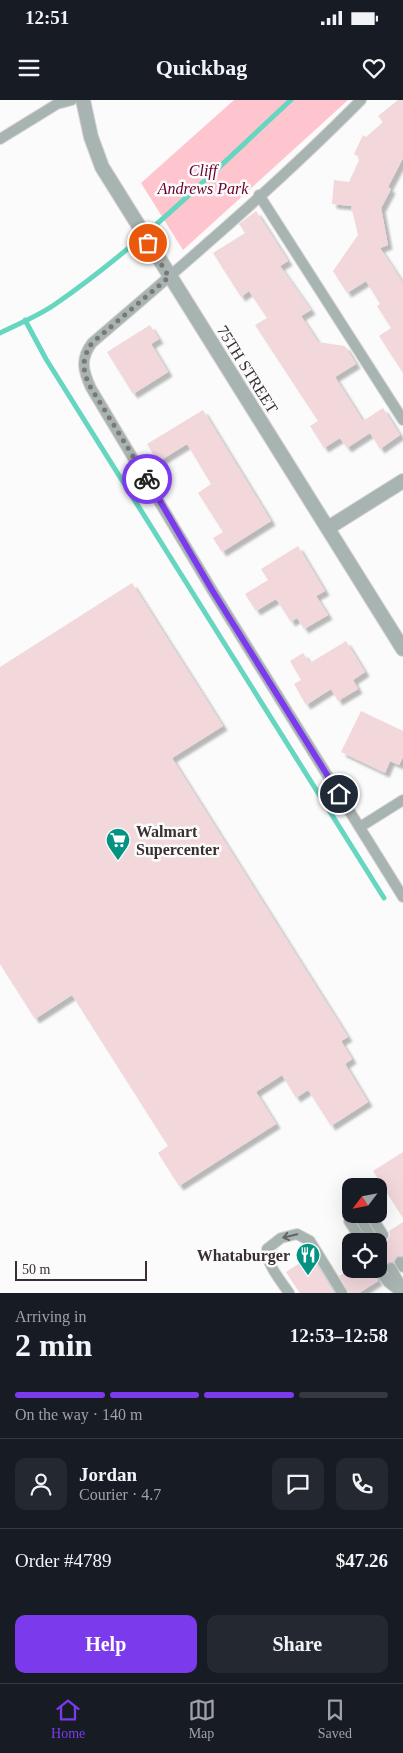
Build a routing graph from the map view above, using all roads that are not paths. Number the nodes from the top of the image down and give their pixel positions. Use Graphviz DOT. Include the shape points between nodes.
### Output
graph roads {
  1 [pos="72,100"];
  2 [pos="83,100"];
  3 [pos="360,100"];
  4 [pos="0,140"];
  5 [pos="259,195"];
  6 [pos="169,277"];
  7 [pos="403,420"];
  8 [pos="403,480"];
  9 [pos="328,528"];
  10 [pos="403,649"];
  11 [pos="403,800"];
  12 [pos="360,827"];
  13 [pos="403,897"];
  14 [pos="359,1233"];
  15 [pos="372,1233"];
  16 [pos="387,1271"];
  17 [pos="402,1291"];
  18 [pos="289,1293"];
  19 [pos="342,1293"];
  1 -- 4 [label="lane" via="57,104"];
  2 -- 6 [label="street, 75TH STREET" via="102,167"];
  3 -- 5 [label="lane"];
  5 -- 6 [label="lane"];
  5 -- 7 [label="lane"];
  6 -- 9 [label="street, 75TH STREET"];
  6 -- 12 [label="lane" via="92,343 84,354 85,376 212,590"];
  8 -- 9 [label="street"];
  9 -- 10 [label="street, 75TH STREET"];
  11 -- 12 [label="lane"];
  12 -- 13 [label="lane"];
  14 -- 15 [label="lane" via="354,1218"];
  16 -- 17 [label="lane" via="388,1282"];
  19 -- 18 [label="lane, one-way" via="310,1241 297,1234 281,1238 267,1249 270,1263"];
}
